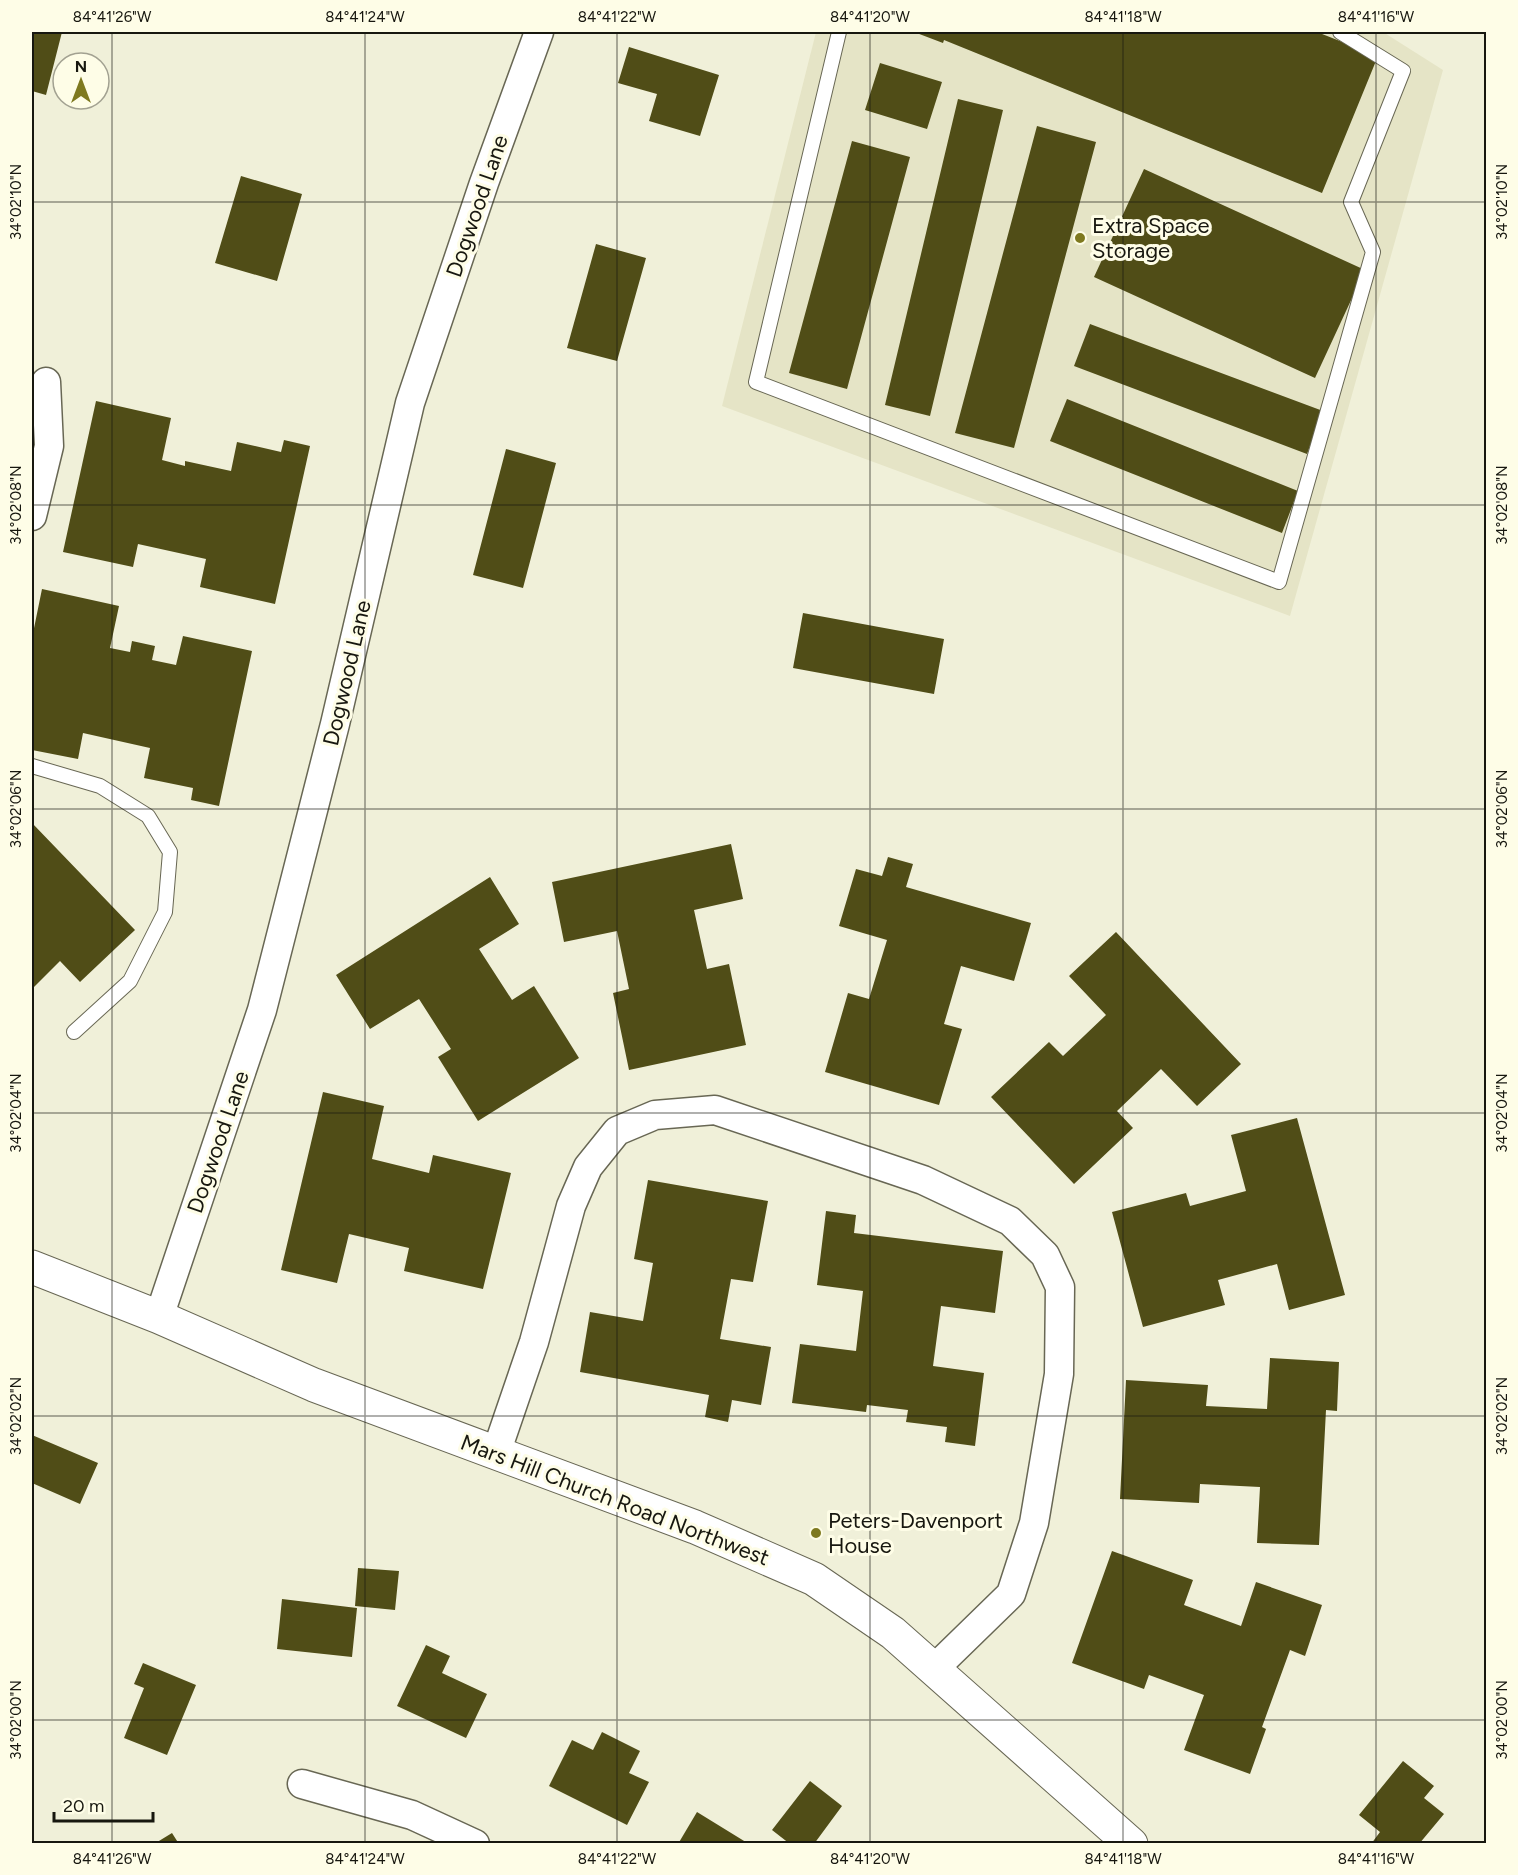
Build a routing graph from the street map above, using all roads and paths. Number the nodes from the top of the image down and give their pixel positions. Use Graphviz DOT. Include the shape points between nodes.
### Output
graph roads {
  1 [pos="539,32"];
  2 [pos="839,32"];
  3 [pos="1340,32"];
  4 [pos="46,382"];
  5 [pos="32,516"];
  6 [pos="32,766"];
  7 [pos="74,1032"];
  8 [pos="32,1267"];
  9 [pos="159,1317"];
  10 [pos="496,1453"];
  11 [pos="934,1669"];
  12 [pos="302,1784"];
  13 [pos="1127,1842"];
  14 [pos="475,1844"];
  1 -- 9 [label="street, Dogwood Lane" via="410,403 335,724 262,1010"];
  2 -- 3 [label="lane" via="756,382 1279,582 1373,252 1351,202 1403,71"];
  4 -- 5 [label="street" via="49,446"];
  6 -- 7 [label="lane" via="110,792 148,816 170,852 165,912 130,981"];
  8 -- 9 [label="street, Mars Hill Church Road Northwest"];
  9 -- 10 [label="street, Mars Hill Church Road Northwest" via="314,1384"];
  10 -- 11 [label="street, Mars Hill Church Road Northwest" via="694,1527 814,1579 893,1633"];
  10 -- 11 [label="street" via="534,1342 571,1206 588,1167 617,1131 655,1115 715,1110 923,1180 1010,1221 1045,1254 1060,1287 1059,1374 1034,1523 1011,1594"];
  11 -- 13 [label="street, Mars Hill Church Road Northwest"];
  12 -- 14 [label="street" via="412,1815"];
}
